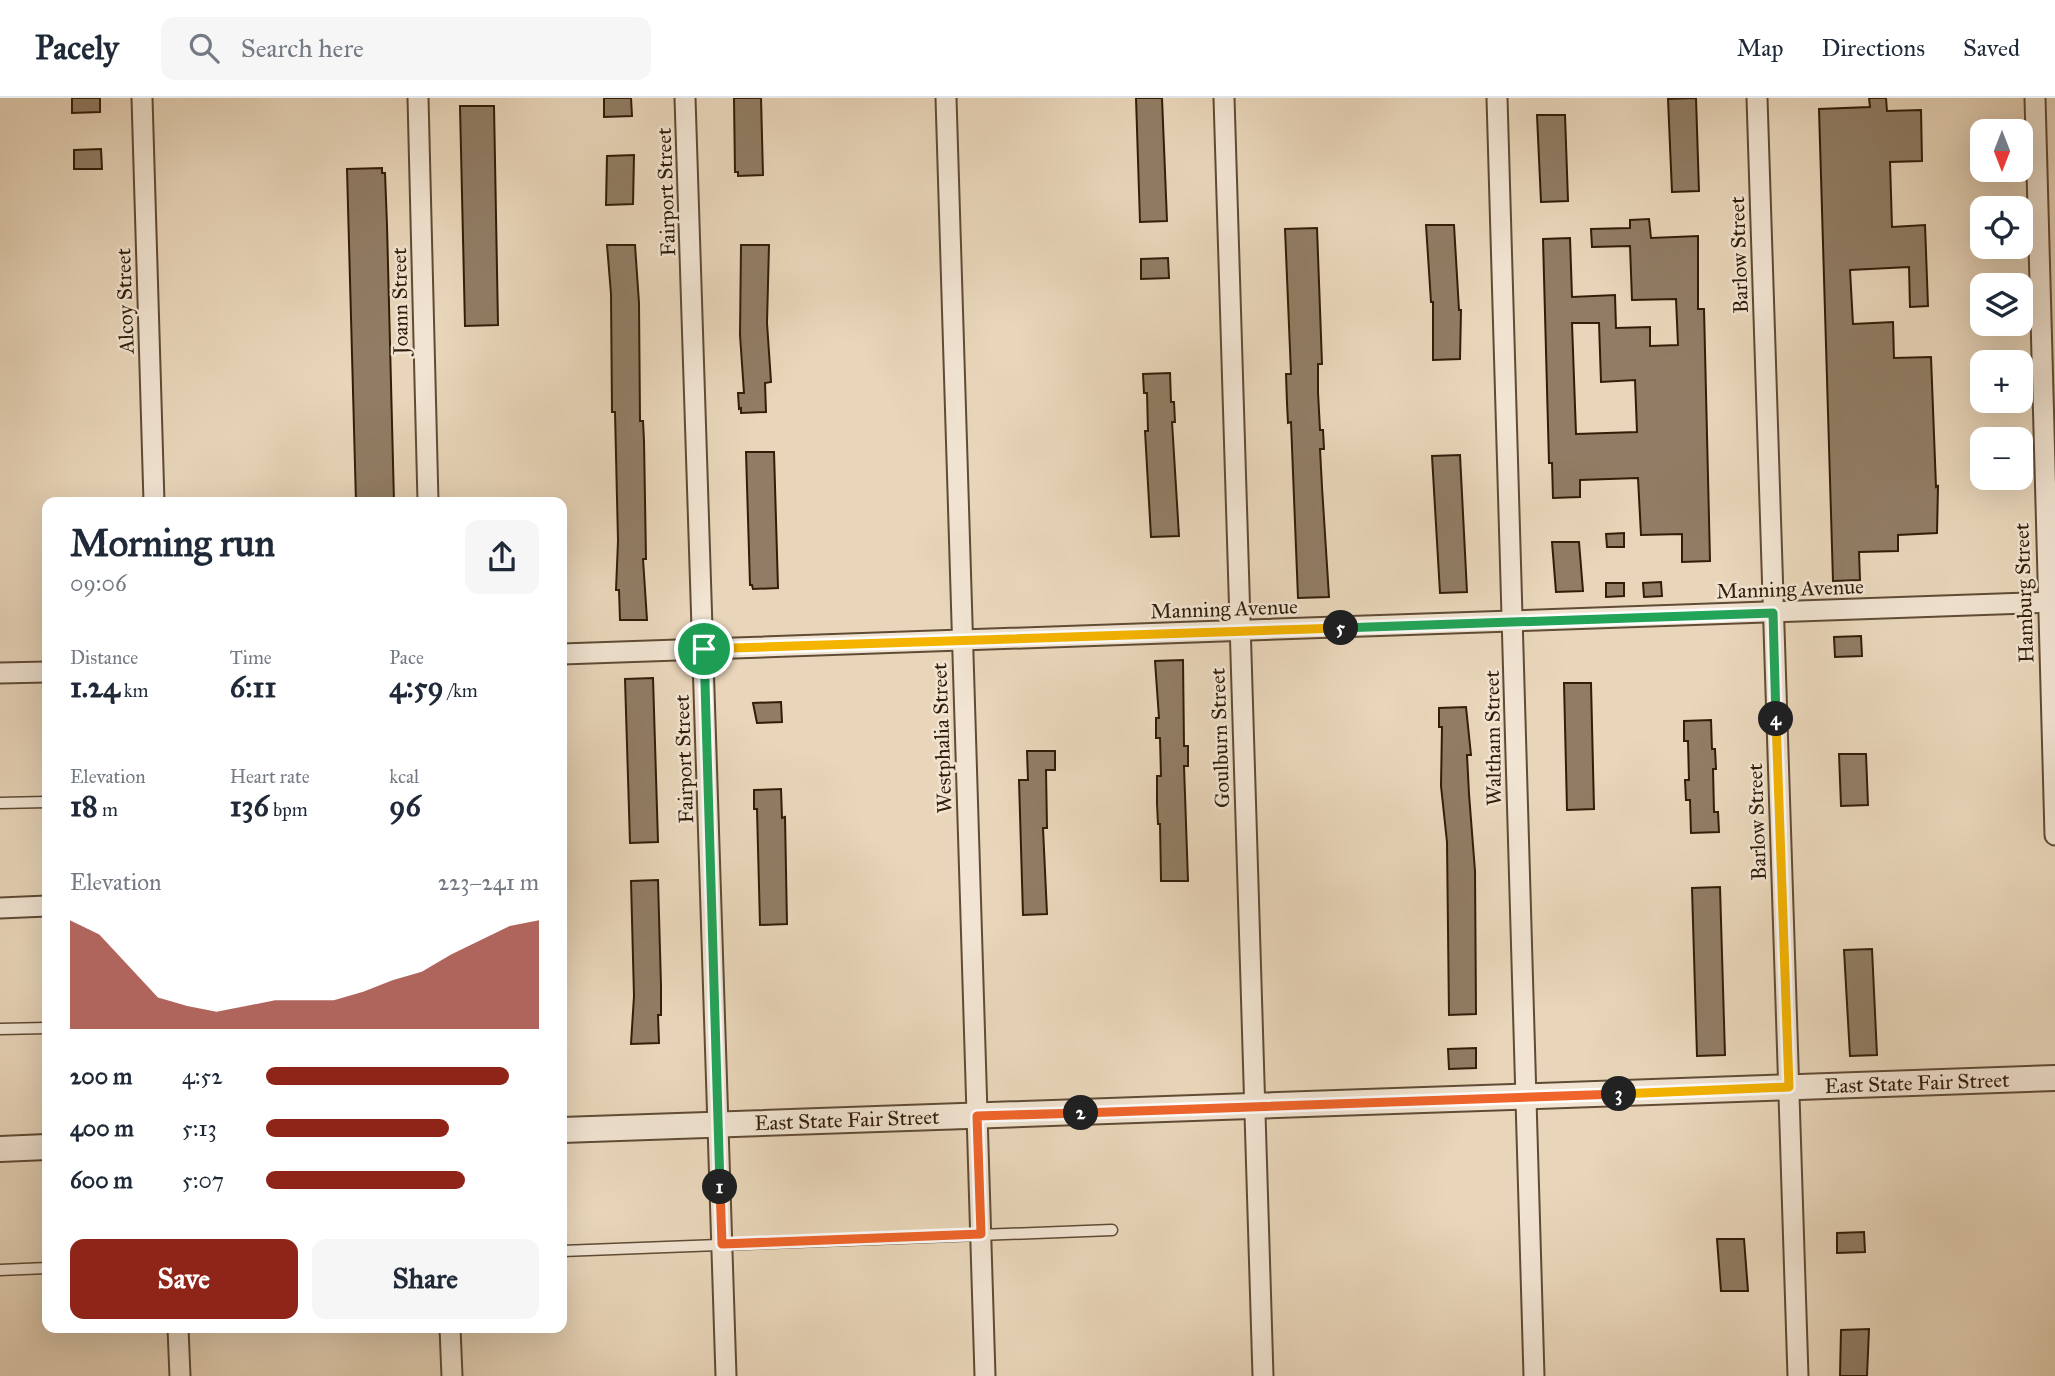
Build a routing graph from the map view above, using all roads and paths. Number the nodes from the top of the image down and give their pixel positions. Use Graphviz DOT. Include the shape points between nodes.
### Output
graph roads {
  1 [pos="142,98"];
  2 [pos="418,98"];
  3 [pos="685,98"];
  4 [pos="946,98"];
  5 [pos="1224,98"];
  6 [pos="1497,98"];
  7 [pos="1757,98"];
  8 [pos="2035,98"];
  9 [pos="154,497"];
  10 [pos="428,497"];
  11 [pos="2051,602"];
  12 [pos="1773,613"];
  13 [pos="1513,620"];
  14 [pos="1239,632"];
  15 [pos="962,641"];
  16 [pos="704,649"];
  17 [pos="567,654"];
  18 [pos="42,671"];
  19 [pos="0,673"];
  20 [pos="42,802"];
  21 [pos="0,803"];
  22 [pos="2055,835"];
  23 [pos="42,906"];
  24 [pos="0,908"];
  25 [pos="42,1028"];
  26 [pos="0,1029"];
  27 [pos="2055,1078"];
  28 [pos="1789,1087"];
  29 [pos="1525,1098"];
  30 [pos="1254,1107"];
  31 [pos="977,1116"];
  32 [pos="718,1125"];
  33 [pos="567,1130"];
  34 [pos="42,1147"];
  35 [pos="0,1149"];
  36 [pos="1112,1230"];
  37 [pos="981,1234"];
  38 [pos="722,1244"];
  39 [pos="567,1251"];
  40 [pos="42,1268"];
  41 [pos="0,1270"];
  42 [pos="178,1333"];
  43 [pos="450,1333"];
  44 [pos="180,1376"];
  45 [pos="452,1376"];
  46 [pos="726,1376"];
  47 [pos="985,1376"];
  48 [pos="1263,1376"];
  49 [pos="1534,1376"];
  50 [pos="1798,1376"];
  1 -- 9 [label="street, Alcoy Street"];
  2 -- 10 [label="street, Joann Street"];
  3 -- 16 [label="street, Fairport Street"];
  4 -- 15 [label="street, Westphalia Street"];
  5 -- 14 [label="street, Goulburn Street"];
  6 -- 13 [label="street, Waltham Street"];
  7 -- 12 [label="street, Barlow Street"];
  8 -- 11 [label="street, Hamburg Street"];
  11 -- 12 [label="street, Manning Avenue"];
  11 -- 22 [label="street, Hamburg Street"];
  12 -- 13 [label="street, Manning Avenue"];
  12 -- 28 [label="street, Barlow Street"];
  13 -- 14 [label="street, Manning Avenue"];
  13 -- 29 [label="street, Waltham Street"];
  14 -- 15 [label="street, Manning Avenue"];
  14 -- 30 [label="street, Goulburn Street"];
  15 -- 16 [label="street, Manning Avenue"];
  15 -- 31 [label="street, Westphalia Street"];
  16 -- 17 [label="street, Manning Avenue"];
  16 -- 32 [label="street, Fairport Street"];
  18 -- 19 [label="street"];
  20 -- 21 [label="lane"];
  23 -- 24 [label="street"];
  25 -- 26 [label="lane"];
  27 -- 28 [label="street, East State Fair Street"];
  28 -- 29 [label="street, East State Fair Street"];
  28 -- 50 [label="street, Barlow Street"];
  29 -- 30 [label="street, East State Fair Street"];
  29 -- 49 [label="street, Waltham Street"];
  30 -- 31 [label="street, East State Fair Street"];
  30 -- 48 [label="street, Goulburn Street"];
  31 -- 32 [label="street, East State Fair Street"];
  31 -- 37 [label="street, Westphalia Street"];
  32 -- 33 [label="street, East State Fair Street"];
  32 -- 38 [label="street, Fairport Street"];
  34 -- 35 [label="street"];
  36 -- 37 [label="lane"];
  37 -- 38 [label="lane"];
  37 -- 47 [label="street, Westphalia Street"];
  38 -- 39 [label="lane"];
  38 -- 46 [label="street, Fairport Street"];
  40 -- 41 [label="lane"];
  42 -- 44 [label="street"];
  43 -- 45 [label="street"];
}
